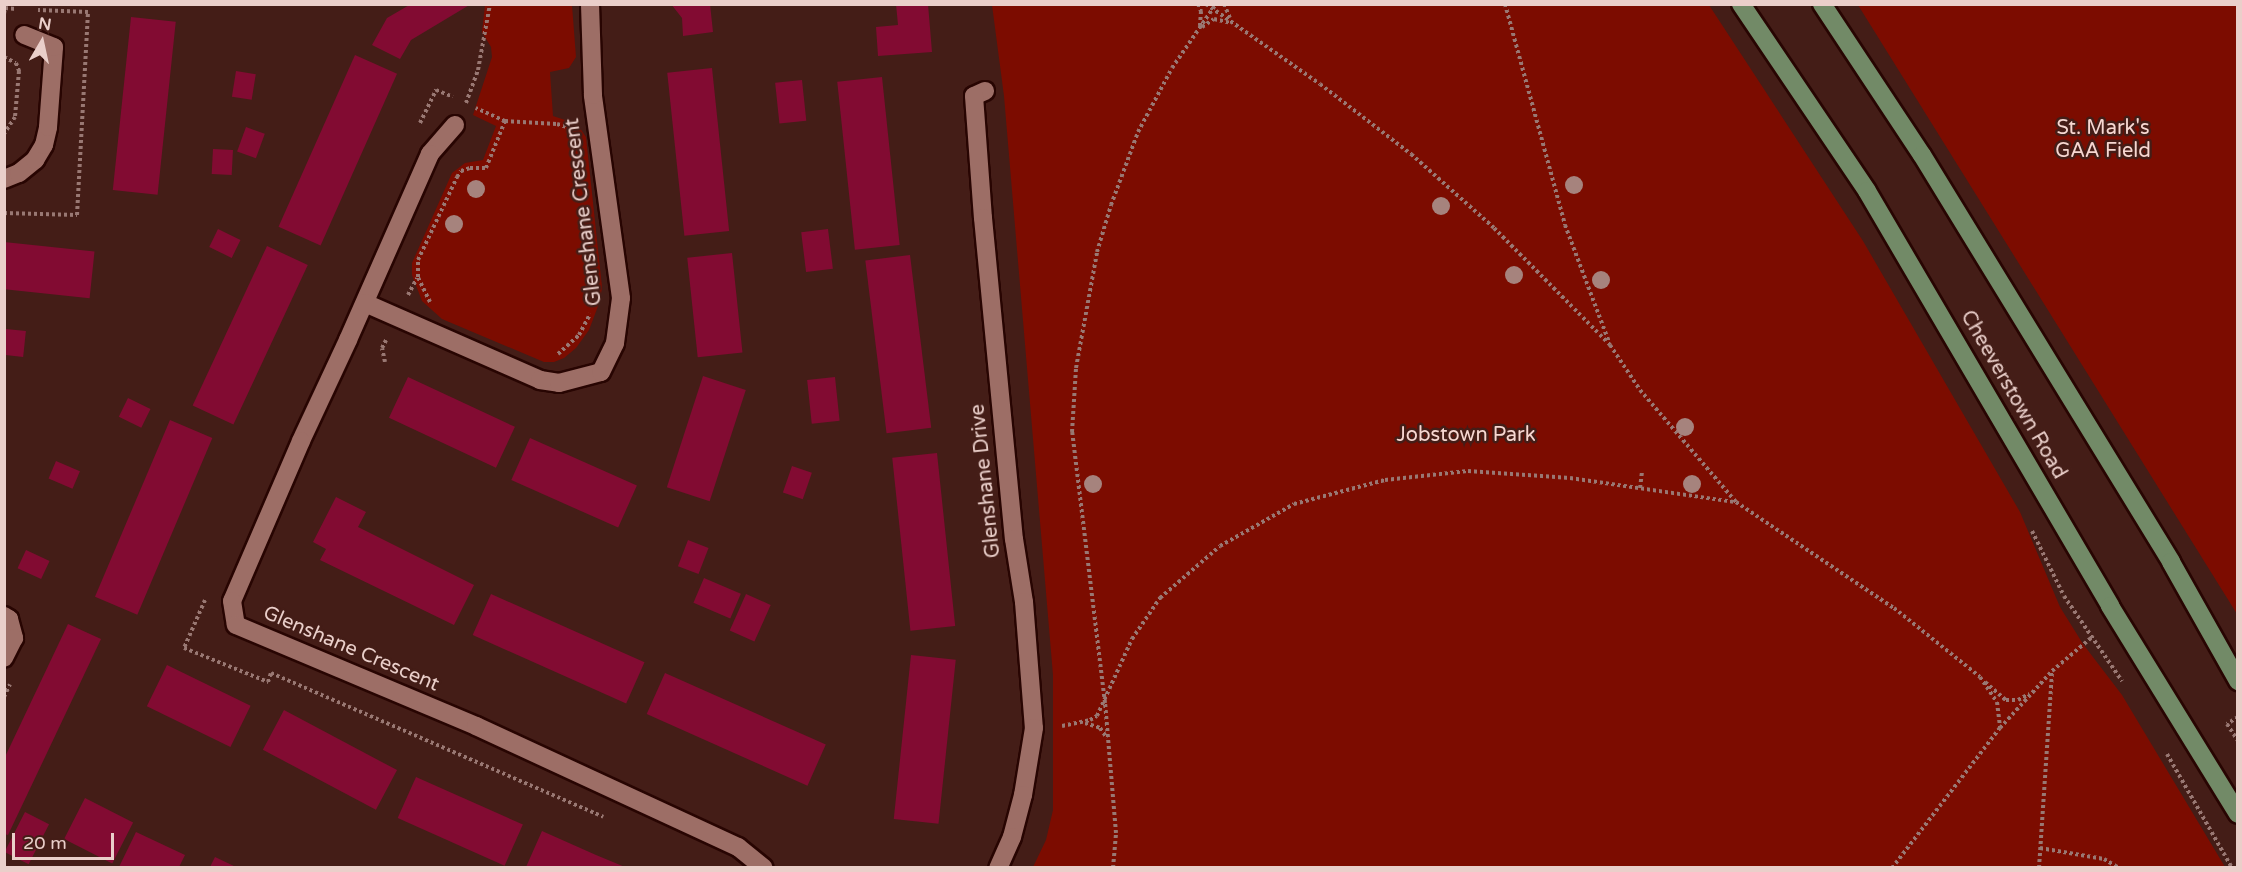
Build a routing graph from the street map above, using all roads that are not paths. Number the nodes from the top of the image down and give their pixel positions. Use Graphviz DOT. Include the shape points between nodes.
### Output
graph roads {
  1 [pos="590,4"];
  2 [pos="1741,4"];
  3 [pos="1822,4"];
  4 [pos="24,35"];
  5 [pos="985,90"];
  6 [pos="455,125"];
  7 [pos="4,179"];
  8 [pos="365,303"];
  9 [pos="4,616"];
  10 [pos="4,658"];
  11 [pos="2238,681"];
  12 [pos="2238,814"];
  13 [pos="764,867"];
  14 [pos="999,867"];
  1 -- 8 [label="street, Glenshane Crescent" via="593,95 621,298 615,343 601,372 559,383 540,380"];
  2 -- 12 [label="main road, Cheeverstown Road" via="1867,191 2110,606"];
  3 -- 11 [label="main road" via="1947,196 2171,562"];
  4 -- 7 [label="street" via="54,47 48,127 44,145 35,159 19,173"];
  5 -- 14 [label="street, Glenshane Drive" via="974,96 983,218 1034,728 1023,795"];
  6 -- 8 [label="street, Glenshane Crescent" via="430,154"];
  8 -- 13 [label="street, Glenshane Crescent" via="232,601 237,626 476,726 738,847"];
  9 -- 10 [label="street" via="9,619 14,638"];
}
